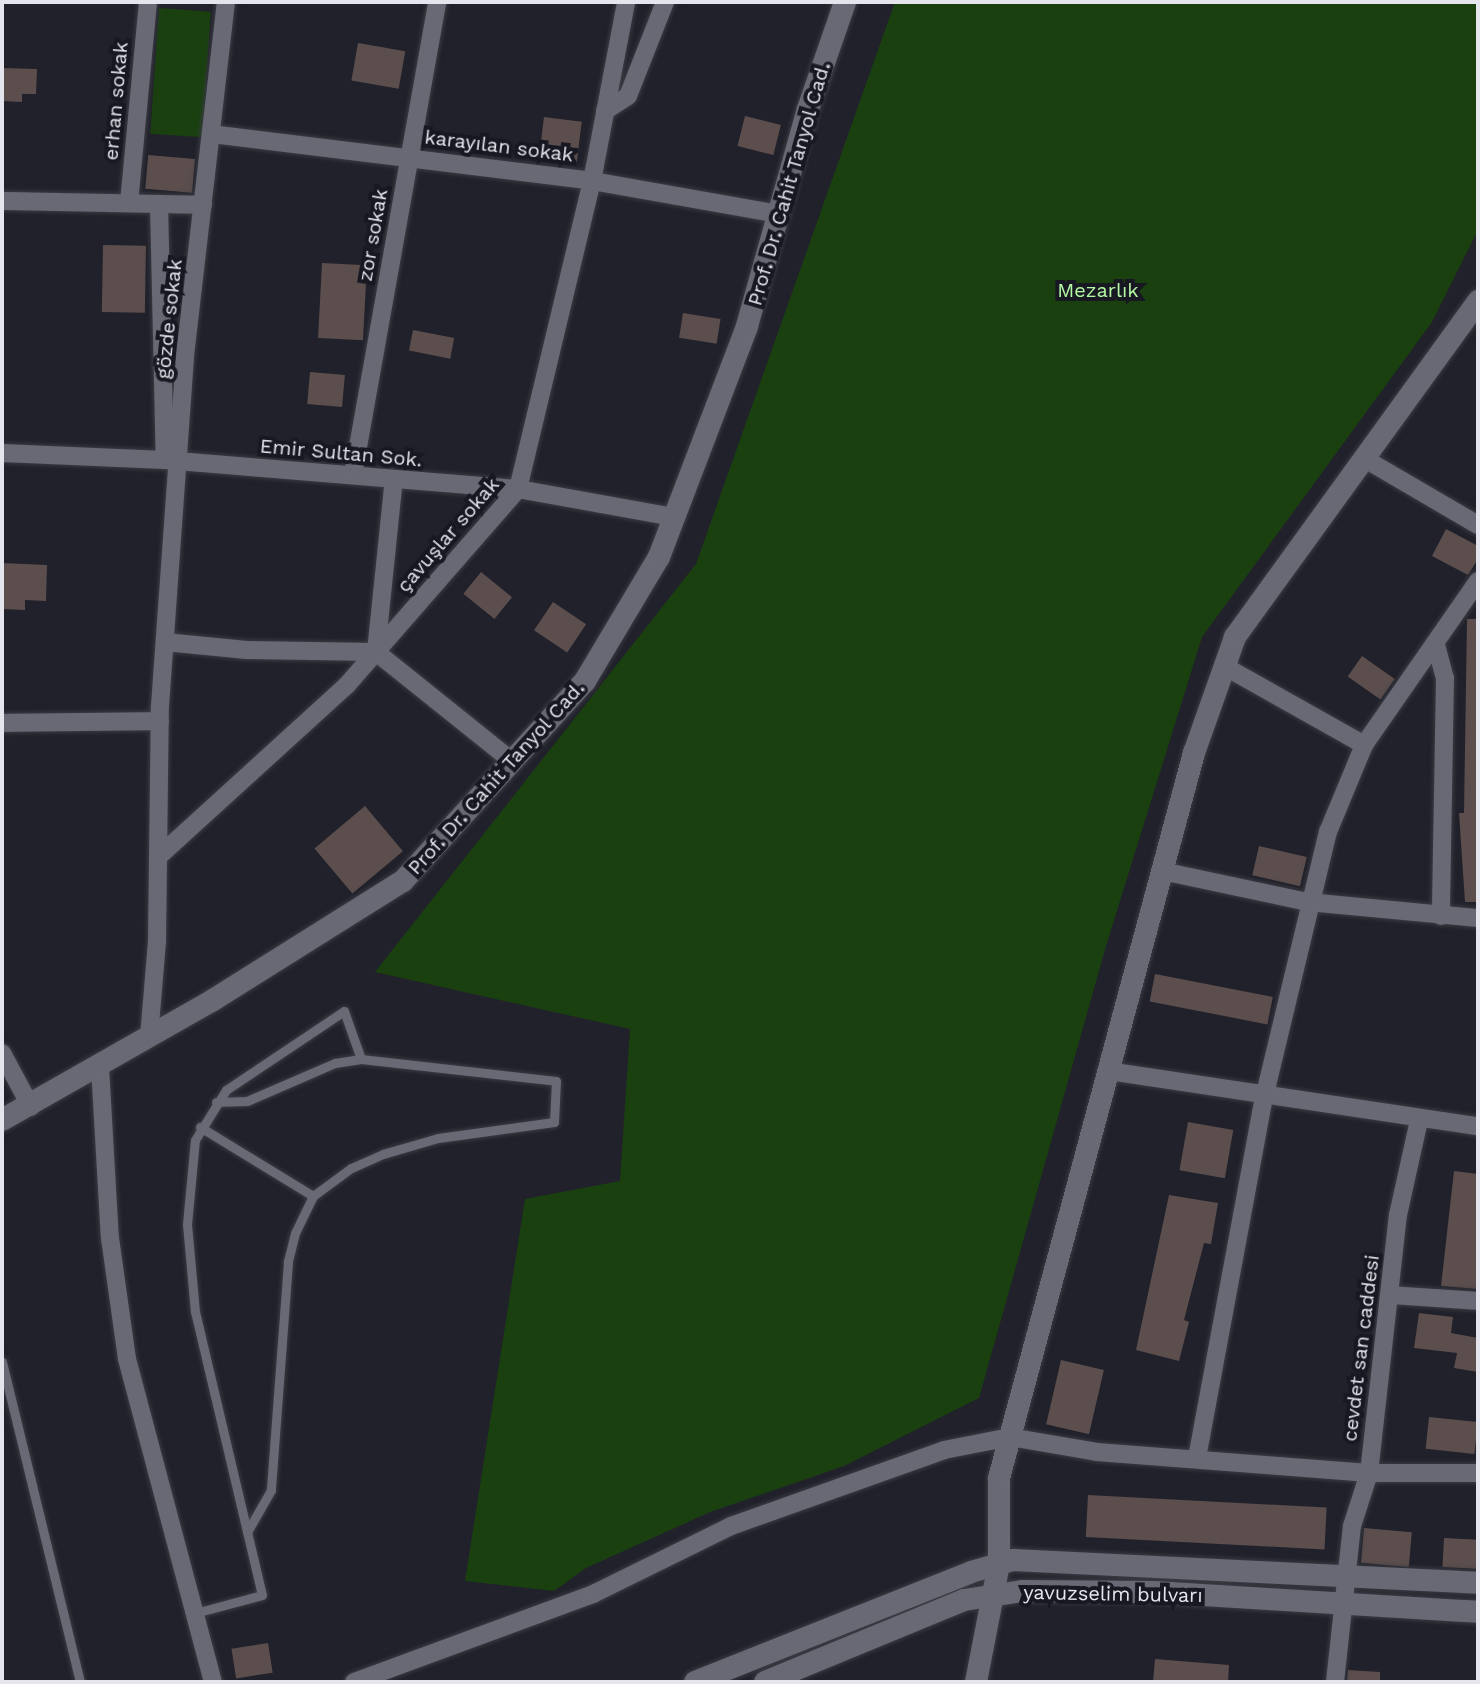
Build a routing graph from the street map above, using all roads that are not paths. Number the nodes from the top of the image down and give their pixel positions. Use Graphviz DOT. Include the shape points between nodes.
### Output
graph roads {
  1 [pos="148,2"];
  2 [pos="226,2"];
  3 [pos="437,2"];
  4 [pos="626,2"];
  5 [pos="665,2"];
  6 [pos="845,2"];
  7 [pos="605,111"];
  8 [pos="211,134"];
  9 [pos="410,157"];
  10 [pos="592,181"];
  11 [pos="2,201"];
  12 [pos="129,203"];
  13 [pos="159,204"];
  14 [pos="203,205"];
  15 [pos="779,214"];
  16 [pos="1478,301"];
  17 [pos="2,453"];
  18 [pos="1365,459"];
  19 [pos="172,461"];
  20 [pos="353,475"];
  21 [pos="394,479"];
  22 [pos="518,489"];
  23 [pos="674,517"];
  24 [pos="1478,525"];
  25 [pos="1475,590"];
  26 [pos="165,642"];
  27 [pos="1436,645"];
  28 [pos="376,652"];
  29 [pos="1224,666"];
  30 [pos="160,721"];
  31 [pos="2,723"];
  32 [pos="1364,745"];
  33 [pos="512,761"];
  34 [pos="158,857"];
  35 [pos="1162,871"];
  36 [pos="1308,902"];
  37 [pos="1441,916"];
  38 [pos="1478,918"];
  39 [pos="149,1037"];
  40 [pos="2,1053"];
  41 [pos="361,1059"];
  42 [pos="100,1067"];
  43 [pos="1108,1071"];
  44 [pos="1264,1098"];
  45 [pos="216,1102"];
  46 [pos="31,1107"];
  47 [pos="2,1120"];
  48 [pos="1419,1120"];
  49 [pos="1478,1126"];
  50 [pos="200,1127"];
  51 [pos="2,1139"];
  52 [pos="313,1196"];
  53 [pos="1390,1295"];
  54 [pos="1478,1301"];
  55 [pos="2,1362"];
  56 [pos="1010,1437"];
  57 [pos="1197,1458"];
  58 [pos="1369,1473"];
  59 [pos="1478,1473"];
  60 [pos="247,1532"];
  61 [pos="999,1564"];
  62 [pos="1346,1580"];
  63 [pos="1478,1583"];
  64 [pos="993,1595"];
  65 [pos="1342,1605"];
  66 [pos="1478,1612"];
  67 [pos="195,1613"];
  68 [pos="80,1682"];
  69 [pos="213,1682"];
  70 [pos="354,1682"];
  71 [pos="695,1682"];
  72 [pos="765,1682"];
  73 [pos="976,1682"];
  74 [pos="1335,1682"];
  1 -- 12 [label="street, erhan sokak"];
  2 -- 8 [label="street, gözde sokak"];
  3 -- 9 [label="street, zor sokak"];
  4 -- 7 [label="street, çavuşlar sokak"];
  5 -- 7 [label="street" via="628,96"];
  6 -- 15 [label="street, Prof. Dr. Cahit Tanyol Cad."];
  7 -- 10 [label="street, çavuşlar sokak"];
  8 -- 9 [label="street, karayılan sokak"];
  8 -- 14 [label="street, gözde sokak"];
  9 -- 10 [label="street, karayılan sokak"];
  9 -- 20 [label="street, zor sokak"];
  10 -- 15 [label="street, karayılan sokak"];
  10 -- 22 [label="street, çavuşlar sokak"];
  11 -- 12 [label="street"];
  12 -- 13 [label="street"];
  13 -- 14 [label="street"];
  13 -- 19 [label="street, gözde sokak"];
  14 -- 19 [label="street, gözde sokak"];
  15 -- 23 [label="street, Prof. Dr. Cahit Tanyol Cad." via="747,326"];
  16 -- 18 [label="street"];
  17 -- 19 [label="street, Emir Sultan Sok."];
  18 -- 24 [label="street"];
  18 -- 29 [label="street" via="1235,637"];
  19 -- 20 [label="street, Emir Sultan Sok."];
  19 -- 26 [label="street, gözde sokak"];
  20 -- 21 [label="street, Emir Sultan Sok."];
  21 -- 22 [label="street, Emir Sultan Sok."];
  21 -- 28 [label="street"];
  22 -- 23 [label="street, Emir Sultan Sok."];
  22 -- 28 [label="street, çavuşlar sokak"];
  23 -- 33 [label="street, Prof. Dr. Cahit Tanyol Cad." via="659,557 585,681"];
  25 -- 27 [label="street"];
  26 -- 28 [label="street" via="247,650"];
  26 -- 30 [label="street, gözde sokak"];
  27 -- 32 [label="street"];
  27 -- 37 [label="street" via="1445,678"];
  28 -- 33 [label="street"];
  28 -- 34 [label="street, çavuşlar sokak" via="347,685"];
  29 -- 32 [label="street"];
  29 -- 35 [label="street"];
  30 -- 31 [label="street"];
  30 -- 34 [label="street, gözde sokak"];
  32 -- 36 [label="street" via="1328,832"];
  33 -- 39 [label="street, Prof. Dr. Cahit Tanyol Cad." via="403,881"];
  34 -- 39 [label="street, gözde sokak"];
  35 -- 36 [label="street"];
  35 -- 43 [label="street"];
  36 -- 37 [label="street"];
  36 -- 44 [label="street"];
  37 -- 38 [label="street"];
  39 -- 42 [label="street, Prof. Dr. Cahit Tanyol Cad."];
  40 -- 46 [label="street"];
  41 -- 45 [label="lane" via="335,1063 247,1101"];
  41 -- 45 [label="lane" via="344,1011"];
  41 -- 52 [label="lane" via="556,1081 554,1122 438,1138 383,1154 351,1168"];
  42 -- 46 [label="street, Prof. Dr. Cahit Tanyol Cad."];
  42 -- 67 [label="street" via="110,1238 127,1359"];
  43 -- 44 [label="street"];
  43 -- 56 [label="street"];
  44 -- 48 [label="street"];
  44 -- 57 [label="street"];
  45 -- 50 [label="lane"];
  46 -- 47 [label="street"];
  46 -- 51 [label="street"];
  48 -- 49 [label="street"];
  48 -- 53 [label="street, cevdet san caddesi" via="1398,1215"];
  50 -- 52 [label="lane"];
  50 -- 60 [label="lane" via="188,1168 195,1312"];
  52 -- 60 [label="lane" via="288,1262 271,1490"];
  53 -- 54 [label="street"];
  53 -- 58 [label="street, cevdet san caddesi"];
  55 -- 68 [label="lane"];
  56 -- 57 [label="street" via="1097,1452"];
  56 -- 61 [label="street" via="999,1478"];
  56 -- 70 [label="street" via="944,1450 731,1526 593,1594"];
  57 -- 58 [label="street"];
  58 -- 59 [label="street"];
  58 -- 62 [label="street, cevdet san caddesi" via="1352,1526"];
  60 -- 67 [label="lane" via="262,1595"];
  61 -- 62 [label="street" via="1062,1559"];
  61 -- 64 [label="street"];
  61 -- 71 [label="street"];
  62 -- 63 [label="street"];
  62 -- 65 [label="street, cevdet san caddesi"];
  64 -- 65 [label="street, yavuzselim bulvarı" via="1154,1592"];
  64 -- 72 [label="street, yavuzselim bulvarı" via="964,1600"];
  64 -- 73 [label="street"];
  65 -- 66 [label="street, yavuzselim bulvarı"];
  65 -- 74 [label="street, cevdet san caddesi"];
  67 -- 69 [label="street"];
}
